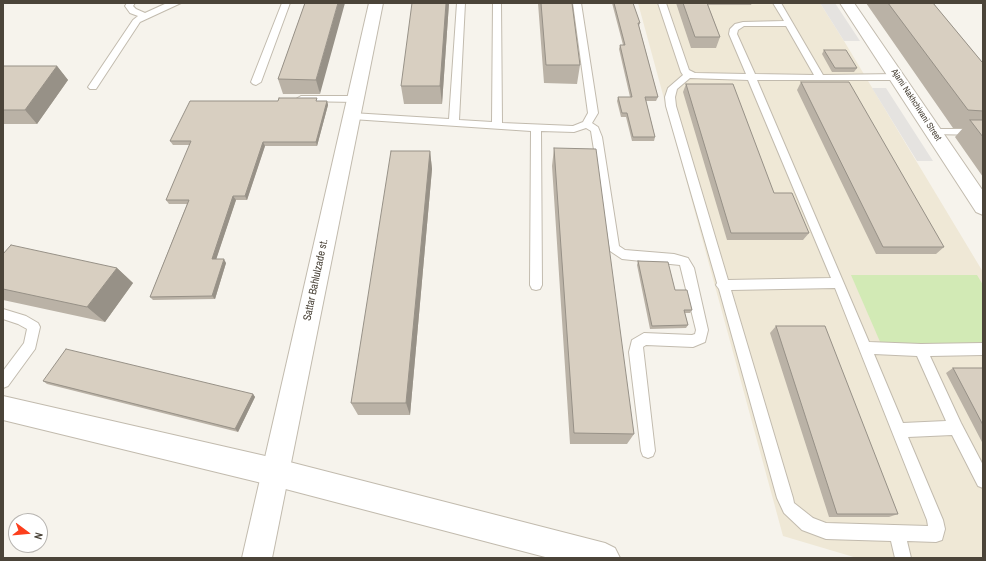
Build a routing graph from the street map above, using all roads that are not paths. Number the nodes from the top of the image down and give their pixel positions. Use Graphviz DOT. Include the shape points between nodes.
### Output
graph roads {
  1 [pos="131,3"];
  2 [pos="177,3"];
  3 [pos="286,3"];
  4 [pos="376,3"];
  5 [pos="461,3"];
  6 [pos="497,3"];
  7 [pos="577,3"];
  8 [pos="662,3"];
  9 [pos="777,3"];
  10 [pos="848,3"];
  11 [pos="144,16"];
  12 [pos="789,23"];
  13 [pos="688,75"];
  14 [pos="898,77"];
  15 [pos="751,78"];
  16 [pos="820,78"];
  17 [pos="256,82"];
  18 [pos="93,87"];
  19 [pos="290,98"];
  20 [pos="354,108"];
  21 [pos="454,124"];
  22 [pos="587,124"];
  23 [pos="497,126"];
  24 [pos="536,128"];
  25 [pos="933,132"];
  26 [pos="983,132"];
  27 [pos="983,207"];
  28 [pos="839,283"];
  29 [pos="722,285"];
  30 [pos="536,286"];
  31 [pos="3,314"];
  32 [pos="866,348"];
  33 [pos="983,349"];
  34 [pos="921,350"];
  35 [pos="3,382"];
  36 [pos="3,408"];
  37 [pos="956,428"];
  38 [pos="899,430"];
  39 [pos="648,451"];
  40 [pos="274,472"];
  41 [pos="983,481"];
  42 [pos="897,534"];
  43 [pos="257,558"];
  44 [pos="605,558"];
  45 [pos="903,558"];
  1 -- 11 [label="lane" via="129,6 133,11"];
  2 -- 11 [label="lane"];
  3 -- 17 [label="lane"];
  4 -- 20 [label="street, Sattar Bahlulzade st."];
  5 -- 21 [label="lane"];
  6 -- 23 [label="lane"];
  7 -- 22 [label="lane" via="593,113"];
  8 -- 13 [label="lane" via="684,72"];
  9 -- 12 [label="lane"];
  10 -- 14 [label="street, Ajami Nakhchivani Street"];
  11 -- 18 [label="lane" via="137,20"];
  12 -- 15 [label="lane" via="743,24 734,29 733,34"];
  12 -- 16 [label="lane"];
  13 -- 15 [label="lane"];
  13 -- 29 [label="lane" via="673,88 671,106"];
  14 -- 16 [label="lane"];
  14 -- 25 [label="street, Ajami Nakhchivani Street"];
  15 -- 16 [label="lane"];
  15 -- 28 [label="lane"];
  19 -- 20 [label="lane"];
  20 -- 21 [label="lane"];
  20 -- 40 [label="street, Sattar Bahlulzade st."];
  21 -- 23 [label="lane"];
  22 -- 24 [label="lane" via="574,129"];
  22 -- 39 [label="lane" via="595,129 597,137 614,248 622,254 684,261 688,268 702,330 700,338 693,341 644,339 637,344"];
  23 -- 24 [label="lane"];
  24 -- 30 [label="lane"];
  25 -- 26 [label="lane"];
  25 -- 27 [label="street, Ajami Nakhchivani Street"];
  28 -- 29 [label="lane"];
  28 -- 32 [label="lane"];
  29 -- 42 [label="lane" via="790,508 808,524 826,531"];
  31 -- 35 [label="lane" via="34,327 30,345"];
  32 -- 34 [label="lane"];
  32 -- 38 [label="lane"];
  33 -- 34 [label="lane"];
  34 -- 37 [label="lane"];
  36 -- 40 [label="street"];
  37 -- 38 [label="lane"];
  37 -- 41 [label="lane"];
  38 -- 42 [label="lane" via="937,529 936,534"];
  40 -- 43 [label="street, Sattar Bahlulzade st."];
  40 -- 44 [label="street"];
  42 -- 45 [label="lane"];
}
